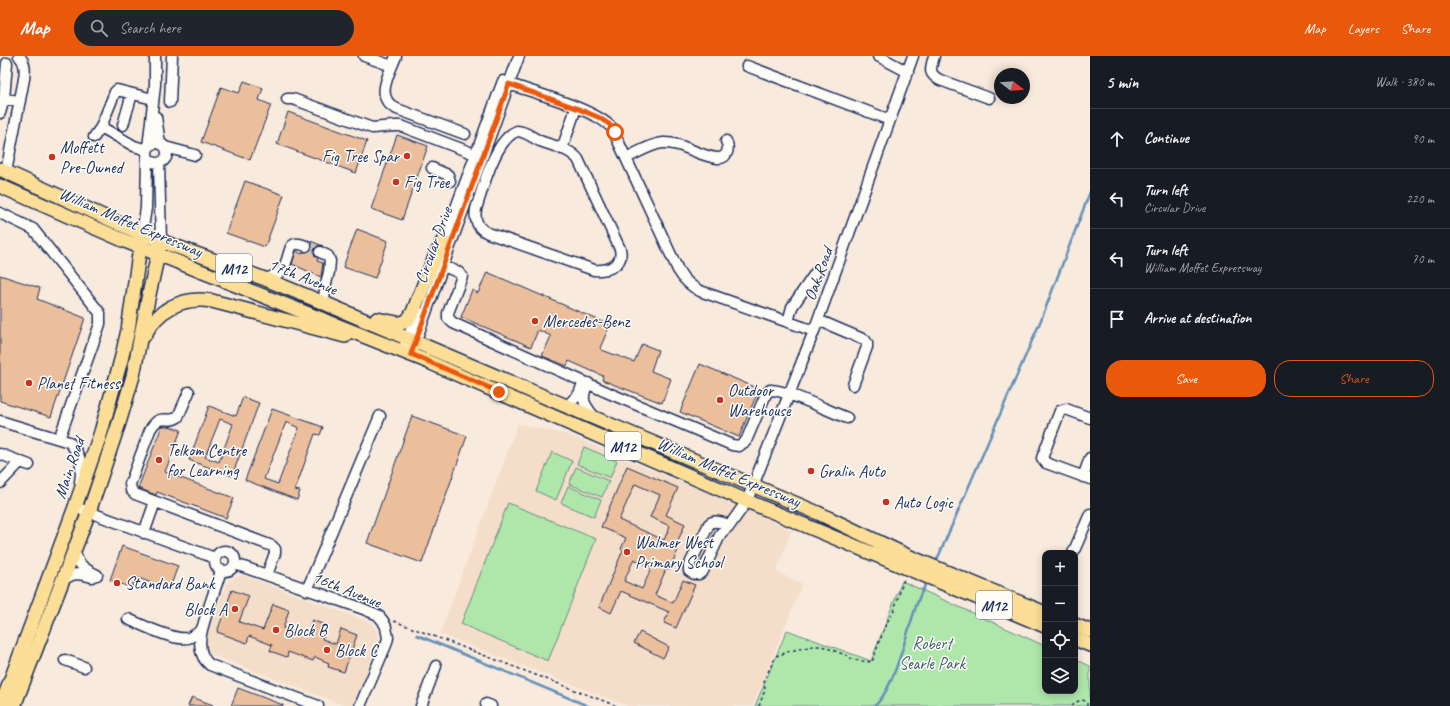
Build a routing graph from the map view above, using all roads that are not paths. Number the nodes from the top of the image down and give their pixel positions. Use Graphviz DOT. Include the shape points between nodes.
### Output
graph roads {
  1 [pos="19,56"];
  2 [pos="155,56"];
  3 [pos="172,56"];
  4 [pos="364,56"];
  5 [pos="396,56"];
  6 [pos="512,56"];
  7 [pos="519,56"];
  8 [pos="878,56"];
  9 [pos="913,56"];
  10 [pos="934,56"];
  11 [pos="7,63"];
  12 [pos="392,66"];
  13 [pos="747,66"];
  14 [pos="908,72"];
  15 [pos="509,84"];
  16 [pos="155,85"];
  17 [pos="132,94"];
  18 [pos="989,98"];
  19 [pos="4,99"];
  20 [pos="153,99"];
  21 [pos="287,99"];
  22 [pos="20,101"];
  23 [pos="170,102"];
  24 [pos="576,108"];
  25 [pos="0,113"];
  26 [pos="890,120"];
  27 [pos="123,125"];
  28 [pos="101,127"];
  29 [pos="465,134"];
  30 [pos="94,137"];
  31 [pos="726,141"];
  32 [pos="562,149"];
  33 [pos="148,152"];
  34 [pos="162,153"];
  35 [pos="195,155"];
  36 [pos="479,155"];
  37 [pos="626,158"];
  38 [pos="432,168"];
  39 [pos="3,171"];
  40 [pos="450,181"];
  41 [pos="0,186"];
  42 [pos="0,213"];
  43 [pos="141,240"];
  44 [pos="443,241"];
  45 [pos="306,246"];
  46 [pos="160,248"];
  47 [pos="320,252"];
  48 [pos="443,266"];
  49 [pos="816,272"];
  50 [pos="265,279"];
  51 [pos="324,303"];
  52 [pos="359,318"];
  53 [pos="818,320"];
  54 [pos="788,322"];
  55 [pos="814,331"];
  56 [pos="364,336"];
  57 [pos="139,347"];
  58 [pos="409,347"];
  59 [pos="586,382"];
  60 [pos="853,385"];
  61 [pos="189,392"];
  62 [pos="789,395"];
  63 [pos="567,406"];
  64 [pos="380,416"];
  65 [pos="594,418"];
  66 [pos="847,418"];
  67 [pos="1090,418"];
  68 [pos="0,421"];
  69 [pos="59,439"];
  70 [pos="0,454"];
  71 [pos="1090,458"];
  72 [pos="1086,478"];
  73 [pos="0,483"];
  74 [pos="753,486"];
  75 [pos="747,500"];
  76 [pos="155,502"];
  77 [pos="75,507"];
  78 [pos="89,512"];
  79 [pos="1090,514"];
  80 [pos="730,525"];
  81 [pos="144,533"];
  82 [pos="74,548"];
  83 [pos="1074,550"];
  84 [pos="215,558"];
  85 [pos="235,564"];
  86 [pos="907,567"];
  87 [pos="221,571"];
  88 [pos="267,575"];
  89 [pos="946,579"];
  90 [pos="62,582"];
  91 [pos="308,590"];
  92 [pos="1042,612"];
  93 [pos="128,619"];
  94 [pos="1042,625"];
  95 [pos="1078,626"];
  96 [pos="201,630"];
  97 [pos="1090,631"];
  98 [pos="1078,640"];
  99 [pos="1090,645"];
  100 [pos="64,660"];
  101 [pos="436,666"];
  102 [pos="84,667"];
  103 [pos="1,706"];
  104 [pos="14,706"];
  105 [pos="318,706"];
  106 [pos="360,706"];
  107 [pos="421,706"];
  1 -- 22 [label="street" via="25,68"];
  2 -- 16 [label="street"];
  3 -- 23 [label="street"];
  4 -- 12 [label="street"];
  5 -- 12 [label="street"];
  6 -- 36 [label="street, Circular Drive"];
  7 -- 15 [label="street, Circular Drive"];
  8 -- 14 [label="street"];
  9 -- 14 [label="street, Oak Road"];
  10 -- 18 [label="street" via="930,71 933,76"];
  11 -- 19 [label="street"];
  12 -- 29 [label="street" via="384,90 388,104"];
  13 -- 26 [label="street"];
  14 -- 26 [label="street, Oak Road"];
  15 -- 24 [label="street"];
  15 -- 36 [label="street, Circular Drive"];
  16 -- 20 [label="street"];
  16 -- 34 [label="street" via="156,120"];
  17 -- 20 [label="street"];
  17 -- 27 [label="street"];
  17 -- 28 [label="street" via="119,90 115,92"];
  19 -- 22 [label="street"];
  19 -- 25 [label="street"];
  20 -- 33 [label="street"];
  21 -- 36 [label="street" via="372,128 401,126"];
  22 -- 39 [label="street"];
  24 -- 32 [label="street"];
  24 -- 37 [label="street" via="609,124"];
  26 -- 53 [label="street, Oak Road"];
  28 -- 30 [label="street"];
  28 -- 33 [label="street"];
  31 -- 37 [label="street" via="728,152 721,158 668,143 654,145"];
  32 -- 32 [label="street" via="524,132 517,131 509,135 494,157 476,209 476,222 488,233 594,270 611,268 619,262 620,249 578,159"];
  33 -- 34 [label="street" via="153,144"];
  33 -- 34 [label="street" via="152,162"];
  33 -- 43 [label="street" via="146,208"];
  34 -- 35 [label="street" via="179,152"];
  34 -- 46 [label="street"];
  36 -- 44 [label="street, Circular Drive"];
  36 -- 48 [label="street, Circular Drive"];
  37 -- 54 [label="street" via="685,281 700,291"];
  38 -- 40 [label="street" via="448,175"];
  39 -- 43 [label="main road, M12"];
  41 -- 43 [label="main road, William Moffet Expressway / M12"];
  42 -- 69 [label="street" via="33,229 100,313 100,324"];
  43 -- 46 [label="main road, William Moffet Expressway / M12"];
  43 -- 77 [label="main road, Main Road" via="133,302 121,360 101,432"];
  44 -- 52 [label="main road" via="408,320 397,323"];
  44 -- 58 [label="street, Circular Drive"];
  45 -- 50 [label="street" via="294,244 282,272"];
  46 -- 50 [label="main road, 17th Avenue / M12"];
  46 -- 56 [label="main road, William Moffet Expressway / M12"];
  46 -- 57 [label="main road, Main Road"];
  47 -- 51 [label="street" via="330,261"];
  48 -- 58 [label="street, Circular Drive"];
  48 -- 59 [label="street" via="458,272 462,277 448,309 448,318 453,323"];
  49 -- 54 [label="street" via="792,307"];
  50 -- 51 [label="main road, 17th Avenue / M12"];
  51 -- 52 [label="main road, 17th Avenue / M12"];
  52 -- 58 [label="main road, 17th Avenue / M12"];
  53 -- 55 [label="street, Oak Road"];
  53 -- 60 [label="street" via="867,343"];
  54 -- 55 [label="street"];
  55 -- 62 [label="street, Oak Road"];
  56 -- 57 [label="main road" via="351,337 212,301 196,300 180,303 161,313 149,326"];
  56 -- 58 [label="main road, William Moffet Expressway / M12"];
  57 -- 78 [label="main road, Main Road" via="123,410"];
  58 -- 63 [label="main road, William Moffet Expressway / M12"];
  58 -- 75 [label="main road, William Moffet Expressway / M12"];
  59 -- 62 [label="street" via="735,446 746,441 768,391 774,390"];
  59 -- 63 [label="street"];
  59 -- 65 [label="street" via="583,400"];
  61 -- 76 [label="street" via="178,417 160,419 150,430 130,484 133,492"];
  62 -- 66 [label="street"];
  62 -- 74 [label="street, Oak Road"];
  63 -- 65 [label="main road, William Moffet Expressway / M12"];
  64 -- 91 [label="street"];
  65 -- 74 [label="main road, William Moffet Expressway / M12"];
  67 -- 72 [label="street" via="1066,409 1060,411 1042,455 1044,462"];
  68 -- 69 [label="street"];
  69 -- 77 [label="street" via="69,442 80,458 81,469"];
  70 -- 73 [label="street" via="25,463"];
  71 -- 72 [label="street"];
  74 -- 75 [label="street, Oak Road"];
  74 -- 86 [label="main road, William Moffet Expressway / M12" via="818,513"];
  75 -- 80 [label="street, Oak Road"];
  75 -- 86 [label="main road, William Moffet Expressway / M12"];
  76 -- 81 [label="street"];
  76 -- 88 [label="street" via="272,546 275,553"];
  77 -- 78 [label="street"];
  77 -- 103 [label="main road, Main Road"];
  78 -- 81 [label="street"];
  78 -- 82 [label="main road, Main Road"];
  79 -- 83 [label="street"];
  80 -- 80 [label="street, Oak Road" via="722,533 701,573 689,571 709,524 716,521"];
  81 -- 84 [label="street"];
  82 -- 90 [label="main road, Main Road"];
  82 -- 90 [label="street" via="78,563 96,576 74,574"];
  84 -- 85 [label="street" via="222,551 228,551 235,558"];
  84 -- 87 [label="street" via="216,567"];
  85 -- 87 [label="street" via="228,571"];
  85 -- 88 [label="street, 16th Avenue"];
  86 -- 89 [label="main road, William Moffet Expressway / M12"];
  87 -- 96 [label="street"];
  88 -- 91 [label="street, 16th Avenue"];
  89 -- 92 [label="main road, William Moffet Expressway / M12"];
  89 -- 94 [label="main road, William Moffet Expressway / M12"];
  90 -- 104 [label="main road, Main Road"];
  91 -- 106 [label="street, 16th Avenue" via="378,615 386,627 386,645"];
  93 -- 96 [label="street" via="181,638 192,637"];
  95 -- 97 [label="main road"];
  96 -- 105 [label="street" via="201,654 210,666"];
  98 -- 99 [label="main road"];
  100 -- 102 [label="street"];
  101 -- 107 [label="street"];
}
